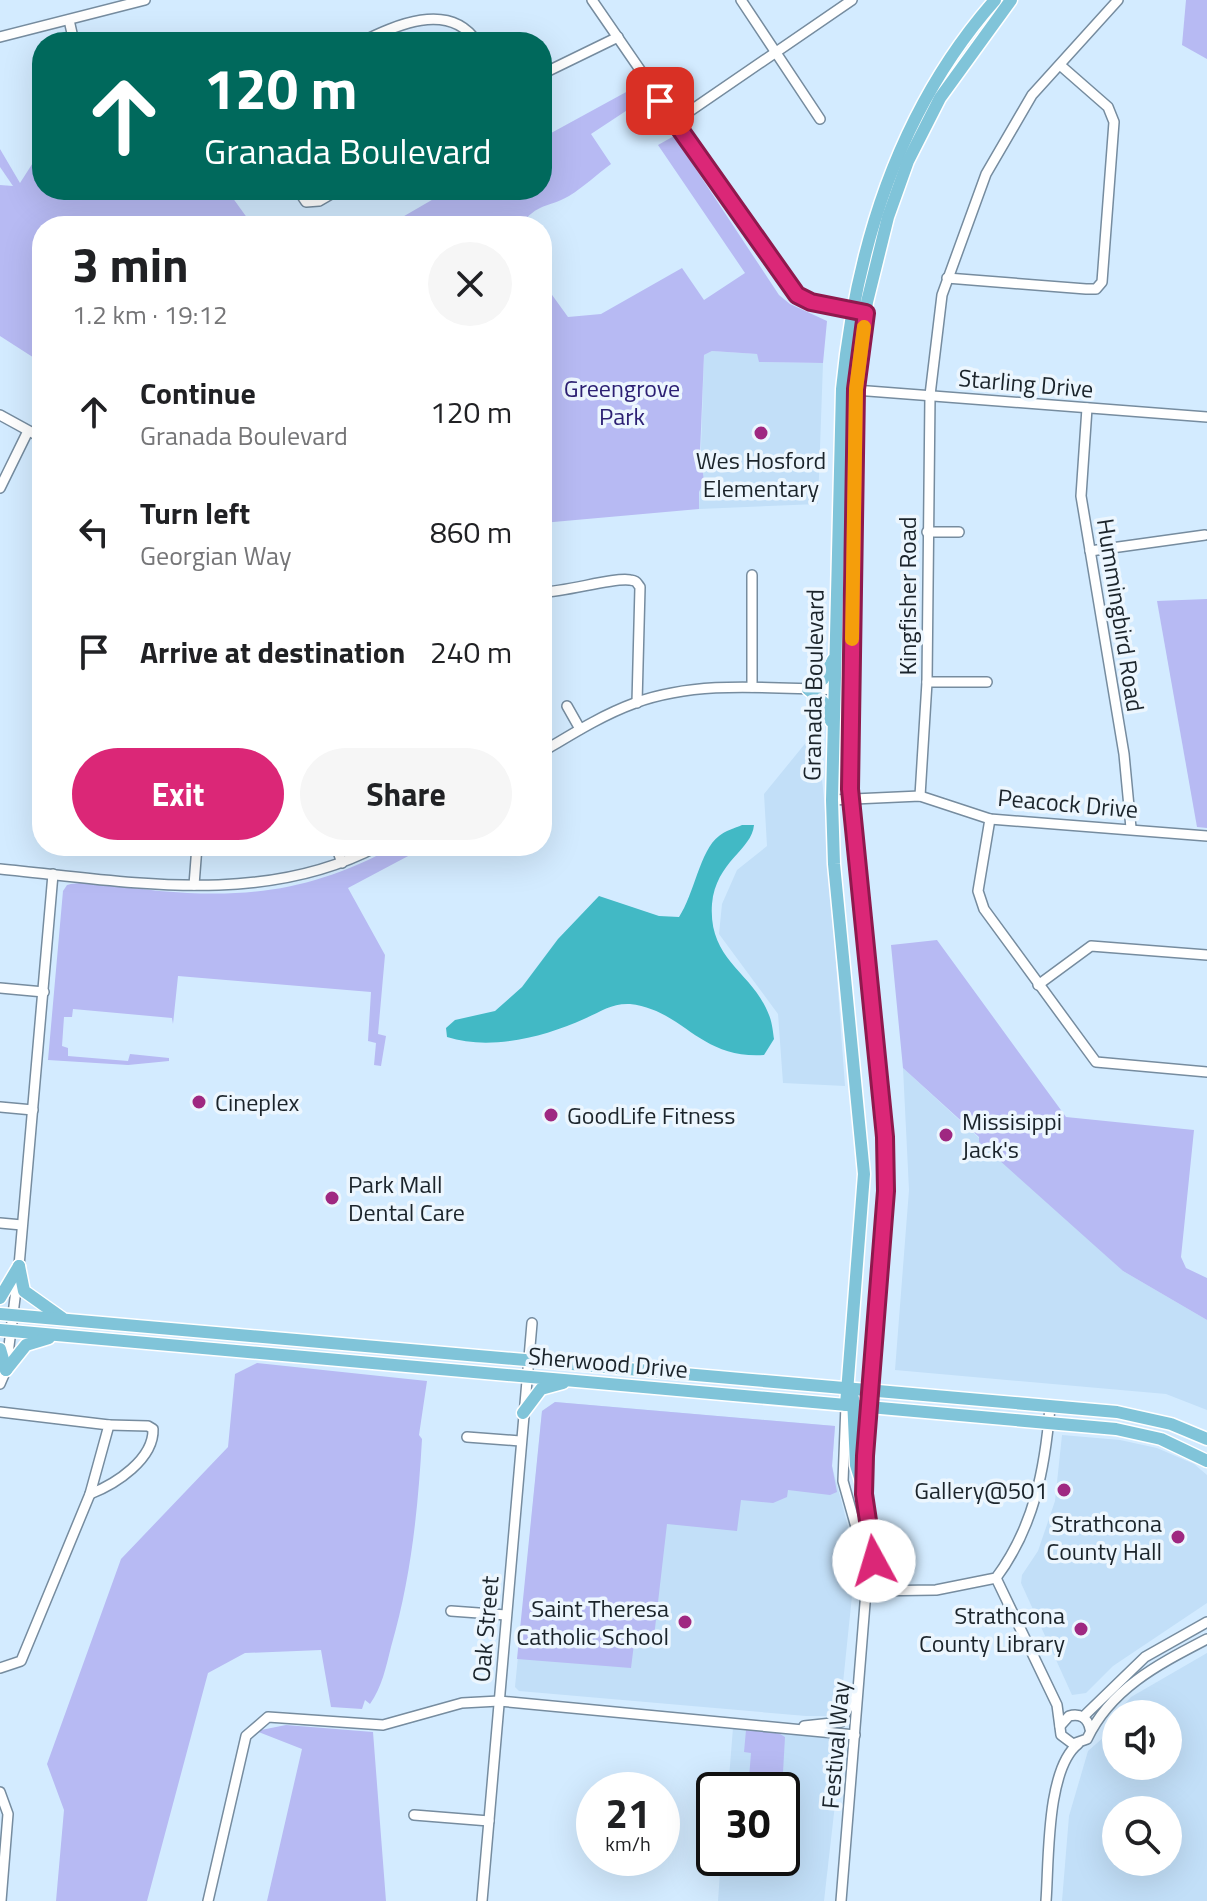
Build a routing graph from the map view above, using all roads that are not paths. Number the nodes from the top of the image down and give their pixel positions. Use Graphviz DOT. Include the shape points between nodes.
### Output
graph roads {
  1 [pos="145,0"];
  2 [pos="592,0"];
  3 [pos="741,0"];
  4 [pos="852,0"];
  5 [pos="995,0"];
  6 [pos="1011,0"];
  7 [pos="1118,0"];
  8 [pos="69,20"];
  9 [pos="72,32"];
  10 [pos="381,32"];
  11 [pos="465,32"];
  12 [pos="0,37"];
  13 [pos="618,37"];
  14 [pos="776,52"];
  15 [pos="1060,65"];
  16 [pos="552,69"];
  17 [pos="820,119"];
  18 [pos="674,122"];
  19 [pos="947,278"];
  20 [pos="850,310"];
  21 [pos="866,313"];
  22 [pos="842,389"];
  23 [pos="856,389"];
  24 [pos="930,395"];
  25 [pos="1087,408"];
  26 [pos="0,415"];
  27 [pos="1207,417"];
  28 [pos="28,431"];
  29 [pos="32,433"];
  30 [pos="0,488"];
  31 [pos="927,532"];
  32 [pos="959,532"];
  33 [pos="1205,535"];
  34 [pos="1090,551"];
  35 [pos="752,575"];
  36 [pos="552,591"];
  37 [pos="836,653"];
  38 [pos="927,682"];
  39 [pos="987,682"];
  40 [pos="752,687"];
  41 [pos="808,689"];
  42 [pos="835,690"];
  43 [pos="851,690"];
  44 [pos="637,703"];
  45 [pos="567,706"];
  46 [pos="580,729"];
  47 [pos="834,729"];
  48 [pos="552,746"];
  49 [pos="920,796"];
  50 [pos="851,799"];
  51 [pos="832,800"];
  52 [pos="990,819"];
  53 [pos="1131,828"];
  54 [pos="1207,836"];
  55 [pos="196,856"];
  56 [pos="340,856"];
  57 [pos="357,856"];
  58 [pos="342,863"];
  59 [pos="0,869"];
  60 [pos="53,874"];
  61 [pos="194,885"];
  62 [pos="1207,955"];
  63 [pos="1038,985"];
  64 [pos="0,988"];
  65 [pos="44,992"];
  66 [pos="1207,1072"];
  67 [pos="0,1107"];
  68 [pos="33,1110"];
  69 [pos="0,1223"];
  70 [pos="22,1225"];
  71 [pos="19,1266"];
  72 [pos="0,1298"];
  73 [pos="6,1315"];
  74 [pos="65,1320"];
  75 [pos="532,1323"];
  76 [pos="5,1330"];
  77 [pos="71,1336"];
  78 [pos="0,1349"];
  79 [pos="529,1361"];
  80 [pos="6,1370"];
  81 [pos="527,1377"];
  82 [pos="571,1380"];
  83 [pos="0,1384"];
  84 [pos="848,1389"];
  85 [pos="872,1391"];
  86 [pos="851,1406"];
  87 [pos="870,1407"];
  88 [pos="1050,1407"];
  89 [pos="0,1412"];
  90 [pos="523,1413"];
  91 [pos="1049,1422"];
  92 [pos="109,1425"];
  93 [pos="467,1437"];
  94 [pos="1207,1439"];
  95 [pos="520,1441"];
  96 [pos="1207,1461"];
  97 [pos="864,1491"];
  98 [pos="90,1494"];
  99 [pos="996,1578"];
  100 [pos="866,1591"];
  101 [pos="451,1611"];
  102 [pos="506,1615"];
  103 [pos="1207,1622"];
  104 [pos="1207,1639"];
  105 [pos="0,1668"];
  106 [pos="860,1680"];
  107 [pos="499,1701"];
  108 [pos="1057,1705"];
  109 [pos="1078,1716"];
  110 [pos="1060,1726"];
  111 [pos="793,1727"];
  112 [pos="1090,1729"];
  113 [pos="855,1735"];
  114 [pos="1078,1744"];
  115 [pos="0,1792"];
  116 [pos="414,1815"];
  117 [pos="489,1821"];
  118 [pos="1,1901"];
  119 [pos="208,1901"];
  120 [pos="482,1901"];
  121 [pos="841,1901"];
  122 [pos="1046,1901"];
  1 -- 8 [label="street"];
  2 -- 13 [label="street"];
  3 -- 14 [label="street"];
  4 -- 14 [label="street"];
  5 -- 20 [label="main road, Granada Boulevard" via="959,46 899,150 868,234"];
  6 -- 21 [label="main road, Granada Boulevard" via="956,73 918,139 888,217"];
  7 -- 15 [label="street, Kingfisher Road"];
  8 -- 9 [label="street"];
  8 -- 12 [label="street"];
  10 -- 11 [label="street" via="405,20 422,19"];
  13 -- 16 [label="street"];
  13 -- 18 [label="street"];
  14 -- 17 [label="street"];
  14 -- 18 [label="street"];
  15 -- 19 [label="street, Kingfisher Road" via="1032,95 986,174"];
  15 -- 19 [label="street" via="1108,107 1114,122 1102,282 1096,289 1086,289"];
  18 -- 20 [label="street" via="797,295"];
  19 -- 24 [label="street, Kingfisher Road"];
  20 -- 21 [label="street"];
  20 -- 22 [label="main road, Granada Boulevard"];
  21 -- 23 [label="main road, Granada Boulevard"];
  22 -- 23 [label="street, Starling Drive"];
  22 -- 37 [label="main road, Granada Boulevard"];
  23 -- 24 [label="street, Starling Drive"];
  23 -- 43 [label="main road, Granada Boulevard"];
  24 -- 25 [label="street, Starling Drive"];
  24 -- 31 [label="street, Kingfisher Road"];
  25 -- 27 [label="street, Starling Drive"];
  25 -- 34 [label="street, Hummingbird Road" via="1081,496"];
  26 -- 28 [label="street"];
  28 -- 29 [label="street"];
  28 -- 30 [label="street"];
  31 -- 32 [label="street"];
  31 -- 38 [label="street, Kingfisher Road"];
  33 -- 34 [label="street"];
  34 -- 53 [label="street, Hummingbird Road"];
  35 -- 40 [label="street"];
  36 -- 44 [label="street" via="628,579 640,587"];
  37 -- 41 [label="main road" via="826,675"];
  37 -- 42 [label="main road, Granada Boulevard"];
  38 -- 39 [label="street"];
  38 -- 49 [label="street, Kingfisher Road"];
  40 -- 41 [label="street"];
  40 -- 44 [label="street" via="699,690"];
  41 -- 42 [label="street"];
  41 -- 47 [label="main road" via="825,704"];
  42 -- 43 [label="street"];
  42 -- 47 [label="main road, Granada Boulevard"];
  43 -- 50 [label="main road, Granada Boulevard"];
  44 -- 46 [label="street"];
  45 -- 46 [label="street"];
  46 -- 48 [label="street"];
  47 -- 51 [label="main road, Granada Boulevard"];
  49 -- 50 [label="street, Peacock Drive"];
  49 -- 52 [label="street, Peacock Drive"];
  50 -- 51 [label="street, Peacock Drive"];
  50 -- 85 [label="main road, Granada Boulevard" via="886,1160"];
  51 -- 84 [label="main road, Granada Boulevard" via="864,1174"];
  52 -- 53 [label="street, Peacock Drive"];
  52 -- 63 [label="street" via="979,898"];
  53 -- 54 [label="street, Peacock Drive"];
  55 -- 61 [label="street"];
  56 -- 58 [label="street"];
  57 -- 58 [label="street"];
  58 -- 61 [label="street" via="279,881"];
  59 -- 60 [label="street"];
  60 -- 61 [label="street"];
  60 -- 65 [label="street"];
  62 -- 63 [label="street" via="1091,946"];
  63 -- 66 [label="street" via="1096,1062"];
  64 -- 65 [label="street"];
  65 -- 68 [label="street"];
  67 -- 68 [label="street"];
  68 -- 70 [label="street"];
  69 -- 70 [label="street"];
  70 -- 71 [label="street"];
  71 -- 72 [label="main road"];
  71 -- 73 [label="street"];
  71 -- 74 [label="main road" via="24,1291"];
  73 -- 74 [label="main road, Sherwood Drive"];
  73 -- 76 [label="street"];
  74 -- 79 [label="main road, Sherwood Drive"];
  75 -- 79 [label="street, Oak Street"];
  76 -- 77 [label="main road, Sherwood Drive"];
  76 -- 80 [label="street"];
  77 -- 80 [label="main road" via="30,1343"];
  77 -- 81 [label="main road, Sherwood Drive"];
  78 -- 80 [label="main road"];
  79 -- 81 [label="street, Oak Street"];
  79 -- 84 [label="main road, Sherwood Drive"];
  80 -- 83 [label="street"];
  81 -- 82 [label="main road, Sherwood Drive"];
  81 -- 90 [label="street, Oak Street"];
  82 -- 86 [label="main road, Sherwood Drive"];
  82 -- 90 [label="main road" via="541,1389"];
  84 -- 85 [label="main road, Sherwood Drive"];
  84 -- 86 [label="main road, Granada Boulevard"];
  85 -- 87 [label="main road, Granada Boulevard"];
  85 -- 88 [label="main road, Sherwood Drive"];
  86 -- 87 [label="main road, Sherwood Drive"];
  86 -- 97 [label="main road, Granada Boulevard"];
  86 -- 100 [label="street, Festival Way" via="843,1481 865,1559"];
  87 -- 91 [label="main road, Sherwood Drive"];
  87 -- 97 [label="street, Festival Way"];
  88 -- 91 [label="street"];
  88 -- 94 [label="main road, Sherwood Drive" via="1142,1416"];
  89 -- 92 [label="street"];
  90 -- 95 [label="street, Oak Street"];
  91 -- 96 [label="main road, Sherwood Drive" via="1140,1432"];
  91 -- 99 [label="street" via="1036,1497"];
  92 -- 98 [label="street"];
  92 -- 98 [label="street" via="148,1426 153,1439 149,1450 111,1486"];
  93 -- 95 [label="street"];
  95 -- 102 [label="street, Oak Street"];
  97 -- 100 [label="street, Festival Way" via="874,1561"];
  98 -- 105 [label="street" via="21,1661"];
  99 -- 100 [label="street" via="936,1590"];
  99 -- 108 [label="street"];
  100 -- 106 [label="street, Festival Way"];
  101 -- 102 [label="street"];
  102 -- 107 [label="street, Oak Street"];
  103 -- 109 [label="street" via="1145,1657"];
  104 -- 112 [label="street" via="1128,1685"];
  106 -- 111 [label="street" via="841,1722"];
  106 -- 113 [label="street, Festival Way"];
  107 -- 111 [label="street"];
  107 -- 117 [label="street, Oak Street"];
  107 -- 119 [label="street" via="462,1703 383,1725 276,1716 255,1725 246,1736"];
  108 -- 109 [label="street"];
  108 -- 110 [label="street"];
  109 -- 110 [label="street"];
  109 -- 112 [label="street"];
  110 -- 114 [label="street" via="1064,1740"];
  111 -- 113 [label="street"];
  112 -- 114 [label="street"];
  113 -- 121 [label="street, Festival Way"];
  114 -- 122 [label="street" via="1070,1751 1055,1795"];
  115 -- 118 [label="street" via="8,1814"];
  116 -- 117 [label="street"];
  117 -- 120 [label="street, Oak Street"];
}
